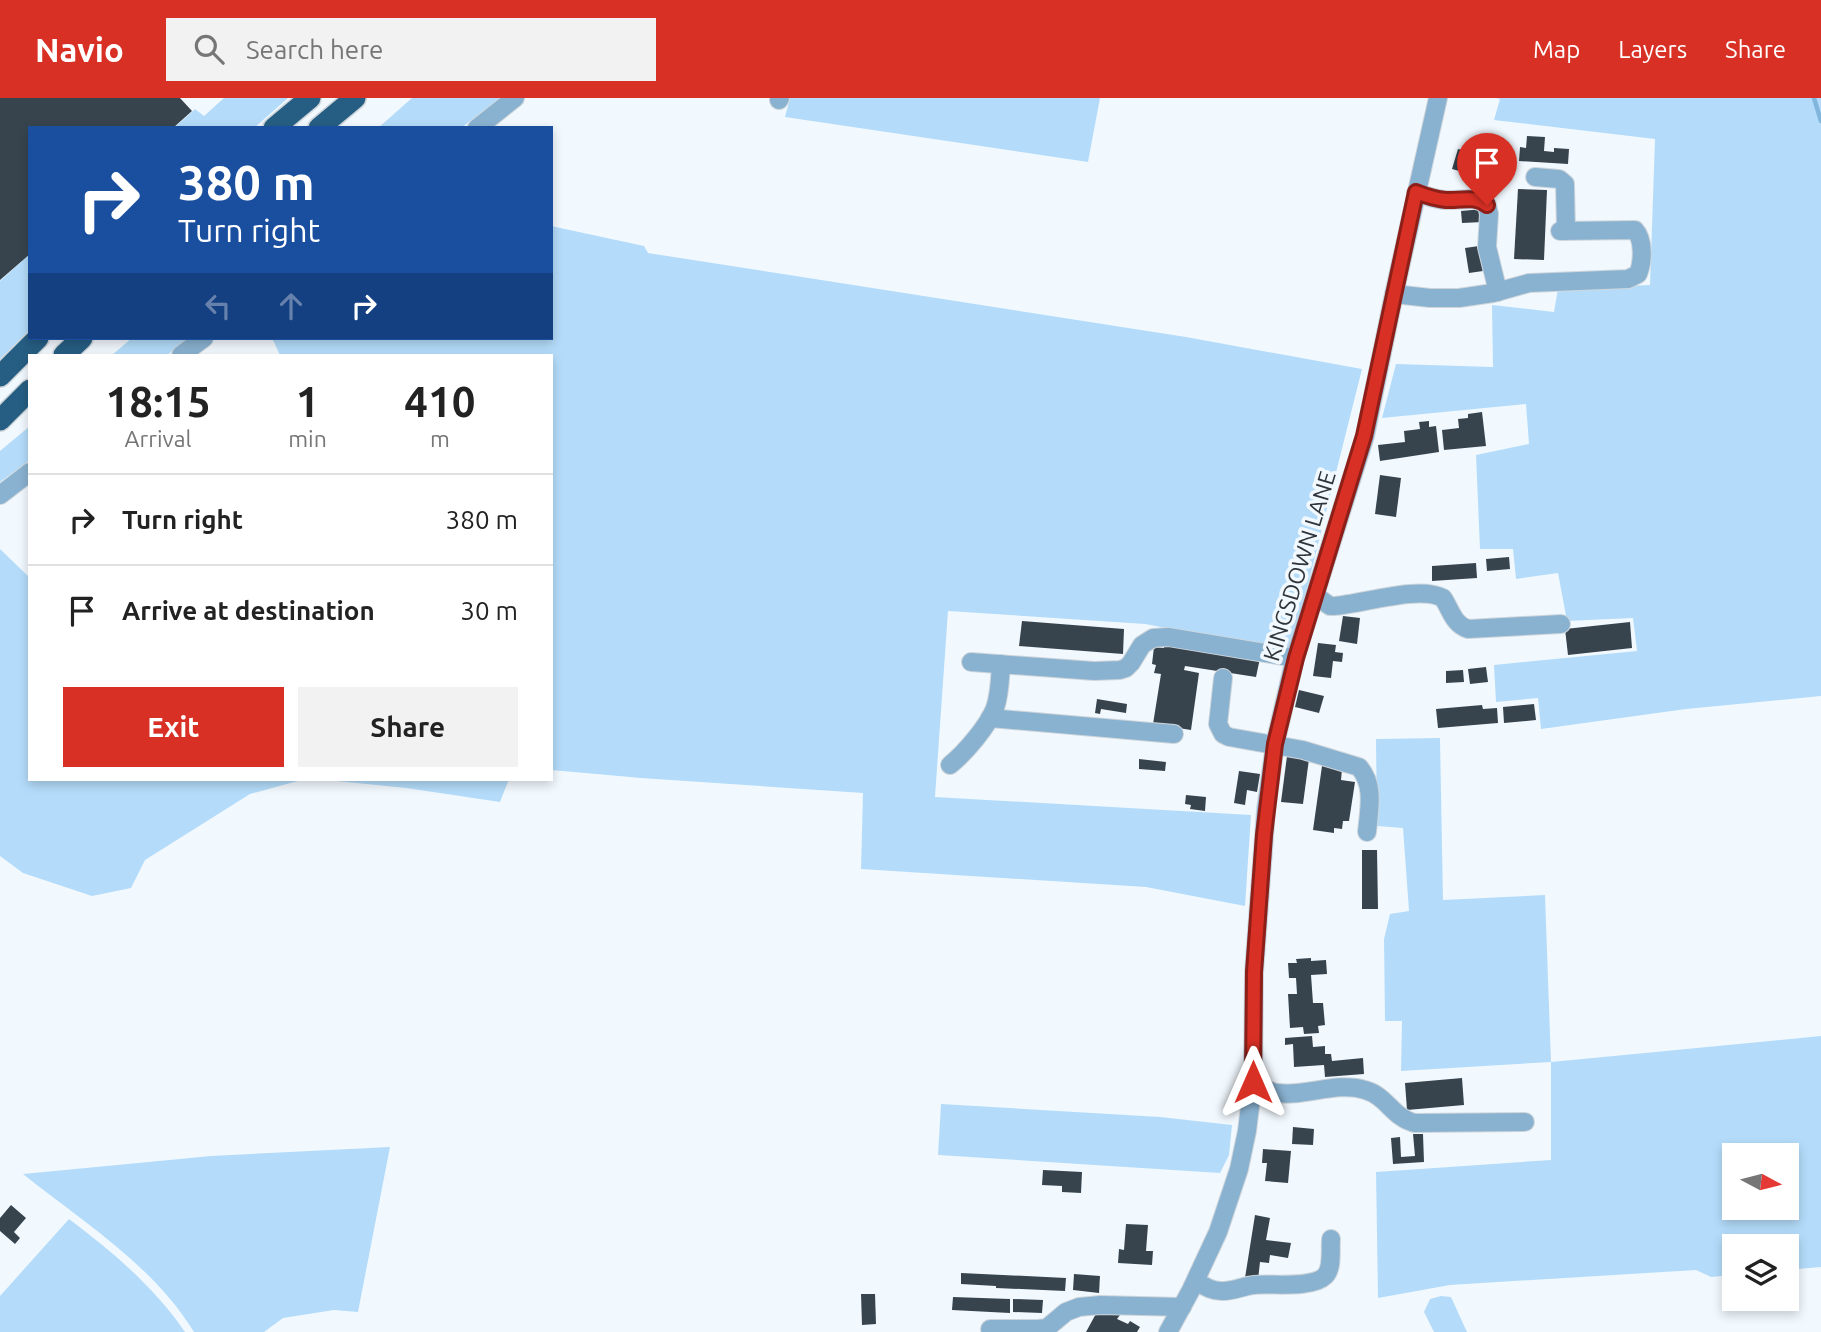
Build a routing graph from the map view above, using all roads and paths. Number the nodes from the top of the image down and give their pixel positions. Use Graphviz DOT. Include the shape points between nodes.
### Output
graph roads {
  1 [pos="310,98"];
  2 [pos="355,98"];
  3 [pos="515,98"];
  4 [pos="1438,98"];
  5 [pos="276,126"];
  6 [pos="321,126"];
  7 [pos="480,126"];
  8 [pos="1535,177"];
  9 [pos="1416,192"];
  10 [pos="1497,292"];
  11 [pos="1394,294"];
  12 [pos="36,340"];
  13 [pos="80,340"];
  14 [pos="201,340"];
  15 [pos="65,354"];
  16 [pos="182,354"];
  17 [pos="0,376"];
  18 [pos="28,392"];
  19 [pos="0,419"];
  20 [pos="28,474"];
  21 [pos="0,495"];
  22 [pos="1316,596"];
  23 [pos="1561,624"];
  24 [pos="1296,658"];
  25 [pos="971,662"];
  26 [pos="1001,664"];
  27 [pos="1223,678"];
  28 [pos="990,718"];
  29 [pos="1174,734"];
  30 [pos="1275,744"];
  31 [pos="950,765"];
  32 [pos="1367,832"];
  33 [pos="1253,1082"];
  34 [pos="1525,1122"];
  35 [pos="1331,1239"];
  36 [pos="1196,1281"];
  37 [pos="1182,1307"];
  38 [pos="990,1329"];
  39 [pos="1168,1332"];
  1 -- 5 [label="highway"];
  2 -- 6 [label="highway"];
  3 -- 7 [label="street"];
  4 -- 9 [label="street, KINGSDOWN LANE"];
  8 -- 10 [label="street" via="1559,178 1565,184 1563,231 1639,233 1641,269 1628,279 1529,275"];
  9 -- 10 [label="street" via="1445,200 1480,200 1487,205 1487,247"];
  9 -- 11 [label="street, KINGSDOWN LANE"];
  10 -- 11 [label="street" via="1446,299"];
  11 -- 22 [label="street, KINGSDOWN LANE" via="1364,436"];
  12 -- 17 [label="highway"];
  13 -- 15 [label="highway"];
  14 -- 16 [label="street"];
  18 -- 19 [label="highway"];
  20 -- 21 [label="street"];
  22 -- 23 [label="street" via="1335,606 1433,593 1444,598 1456,622 1468,629"];
  22 -- 24 [label="street, KINGSDOWN LANE"];
  24 -- 26 [label="street" via="1168,637 1142,645 1131,663 1120,670"];
  24 -- 30 [label="street, KINGSDOWN LANE"];
  25 -- 26 [label="street"];
  26 -- 28 [label="street"];
  27 -- 30 [label="street" via="1218,724 1223,734"];
  28 -- 29 [label="street"];
  28 -- 31 [label="street"];
  30 -- 32 [label="street" via="1359,767 1369,788"];
  30 -- 33 [label="street, KINGSDOWN LANE" via="1255,958"];
  33 -- 34 [label="street" via="1276,1094 1368,1090 1414,1123"];
  33 -- 36 [label="street, KINGSDOWN LANE" via="1240,1169"];
  35 -- 36 [label="street" via="1330,1266 1319,1280 1225,1292"];
  36 -- 37 [label="street, KINGSDOWN LANE"];
  37 -- 38 [label="street" via="1079,1307 1046,1328"];
  37 -- 39 [label="street, KINGSDOWN LANE"];
}
